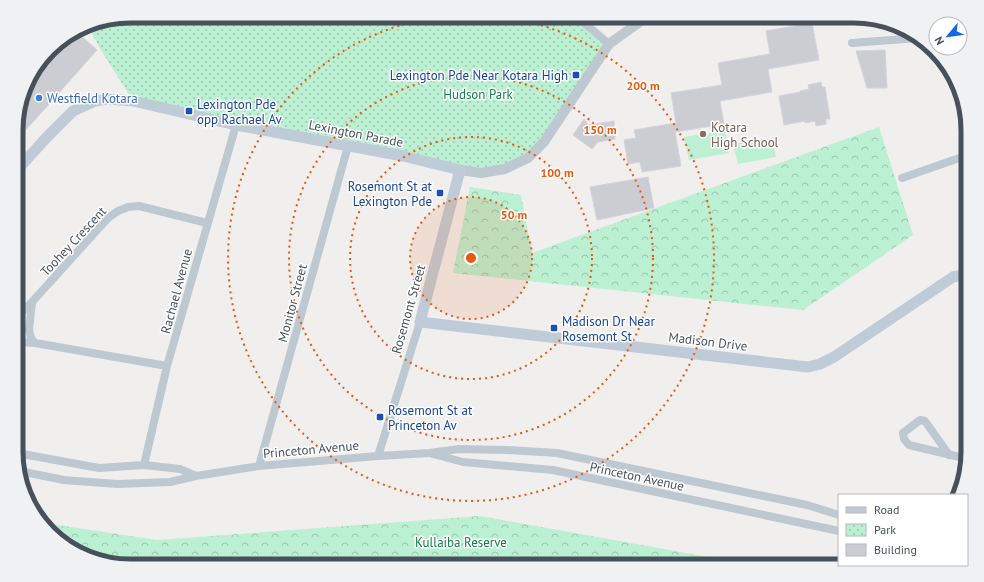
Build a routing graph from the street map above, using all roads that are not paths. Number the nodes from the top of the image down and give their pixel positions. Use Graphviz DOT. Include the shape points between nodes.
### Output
graph roads {
  1 [pos="584,23"];
  2 [pos="638,23"];
  3 [pos="909,39"];
  4 [pos="852,43"];
  5 [pos="609,44"];
  6 [pos="236,125"];
  7 [pos="348,146"];
  8 [pos="961,157"];
  9 [pos="23,163"];
  10 [pos="460,170"];
  11 [pos="902,178"];
  12 [pos="207,223"];
  13 [pos="961,275"];
  14 [pos="32,302"];
  15 [pos="23,310"];
  16 [pos="420,322"];
  17 [pos="23,342"];
  18 [pos="35,343"];
  19 [pos="167,366"];
  20 [pos="428,453"];
  21 [pos="23,454"];
  22 [pos="949,455"];
  23 [pos="378,456"];
  24 [pos="961,458"];
  25 [pos="144,465"];
  26 [pos="259,466"];
  27 [pos="25,472"];
  28 [pos="196,476"];
  29 [pos="838,515"];
  30 [pos="838,531"];
  1 -- 5 [label="street"];
  2 -- 5 [label="street, Lexington Parade"];
  3 -- 4 [label="street"];
  5 -- 10 [label="street, Lexington Parade" via="544,142 528,158 505,169 489,172"];
  6 -- 7 [label="main road, Lexington Parade"];
  6 -- 9 [label="main road, Lexington Parade" via="132,101 95,101 73,111"];
  6 -- 12 [label="street, Rachael Avenue"];
  7 -- 10 [label="main road, Lexington Parade"];
  7 -- 26 [label="street, Monitor Street"];
  8 -- 11 [label="street"];
  10 -- 16 [label="main road, Rosemont Street"];
  12 -- 14 [label="street, Toohey Crescent" via="138,206 118,211 108,218"];
  12 -- 19 [label="street, Rachael Avenue"];
  13 -- 16 [label="main road, Madison Drive" via="953,277 834,357 808,367"];
  14 -- 15 [label="street, Toohey Crescent"];
  14 -- 18 [label="street" via="28,330"];
  16 -- 23 [label="street, Rosemont Street"];
  17 -- 18 [label="street"];
  18 -- 19 [label="street"];
  19 -- 25 [label="street, Rachael Avenue"];
  20 -- 23 [label="street, Princeton Avenue"];
  20 -- 29 [label="street, Princeton Avenue" via="459,449 557,453 807,505"];
  20 -- 30 [label="street, Princeton Avenue" via="463,462 553,470"];
  21 -- 25 [label="street" via="99,468"];
  22 -- 22 [label="street" via="909,445 902,436 903,433 920,420 925,421"];
  22 -- 24 [label="street"];
  23 -- 26 [label="street, Princeton Avenue"];
  25 -- 28 [label="street" via="180,469"];
  26 -- 28 [label="street, Princeton Avenue"];
  27 -- 28 [label="street, Princeton Avenue" via="64,480 117,484 170,482"];
}
